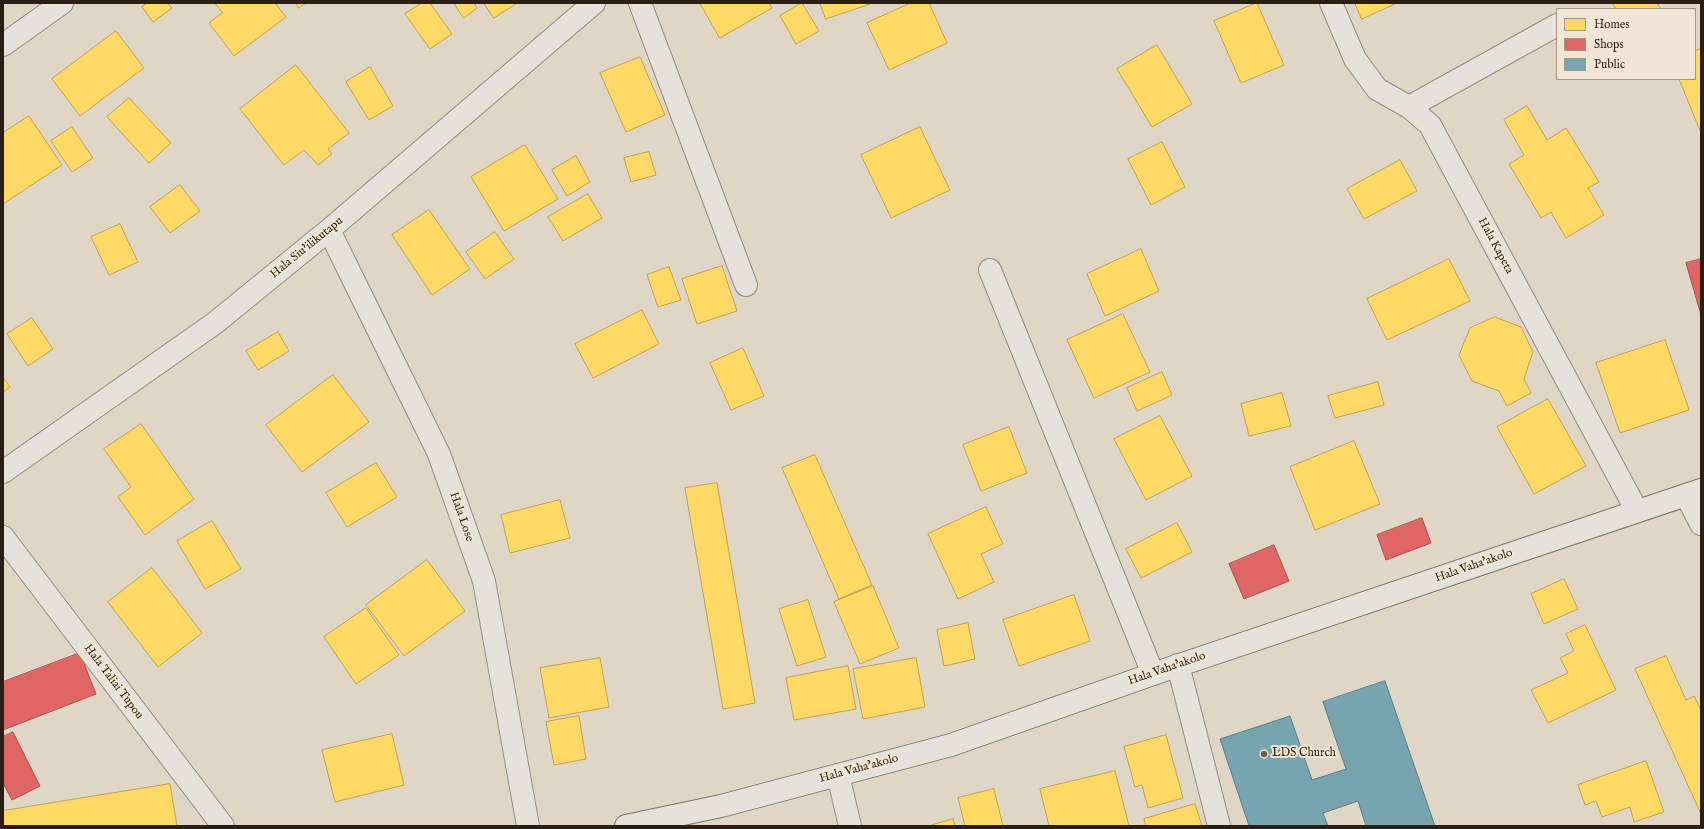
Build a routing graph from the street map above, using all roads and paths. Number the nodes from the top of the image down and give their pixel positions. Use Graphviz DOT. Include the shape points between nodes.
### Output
graph roads {
  1 [pos="62,3"];
  2 [pos="594,3"];
  3 [pos="640,3"];
  4 [pos="1331,3"];
  5 [pos="38,10"];
  6 [pos="1556,27"];
  7 [pos="3,45"];
  8 [pos="1409,107"];
  9 [pos="330,230"];
  10 [pos="990,270"];
  11 [pos="746,285"];
  12 [pos="3,472"];
  13 [pos="1694,492"];
  14 [pos="1637,511"];
  15 [pos="1701,524"];
  16 [pos="3,537"];
  17 [pos="1178,665"];
  18 [pos="1153,674"];
  19 [pos="838,775"];
  20 [pos="223,826"];
  21 [pos="528,826"];
  22 [pos="626,826"];
  23 [pos="850,826"];
  24 [pos="1219,826"];
  1 -- 5 [label="street"];
  2 -- 9 [label="street, Hala Siu'ilikutapu"];
  3 -- 11 [label="street"];
  4 -- 8 [label="street, Hala Kapeta" via="1355,59 1377,89"];
  5 -- 7 [label="street"];
  6 -- 8 [label="street"];
  8 -- 14 [label="street, Hala Kapeta" via="1430,125"];
  9 -- 12 [label="street, Hala Siu'ilikutapu" via="215,323"];
  9 -- 21 [label="street, Hala Lose" via="439,454 484,581"];
  10 -- 18 [label="street"];
  13 -- 14 [label="street, Hala Vaha'akolo"];
  13 -- 15 [label="street"];
  14 -- 17 [label="street, Hala Vaha'akolo"];
  16 -- 20 [label="street, Hala Taliai Tupou"];
  17 -- 18 [label="street, Hala Vaha'akolo"];
  17 -- 24 [label="street"];
  18 -- 19 [label="street, Hala Vaha'akolo" via="951,745"];
  19 -- 22 [label="street, Hala Vaha'akolo" via="721,806"];
  19 -- 23 [label="street"];
}
